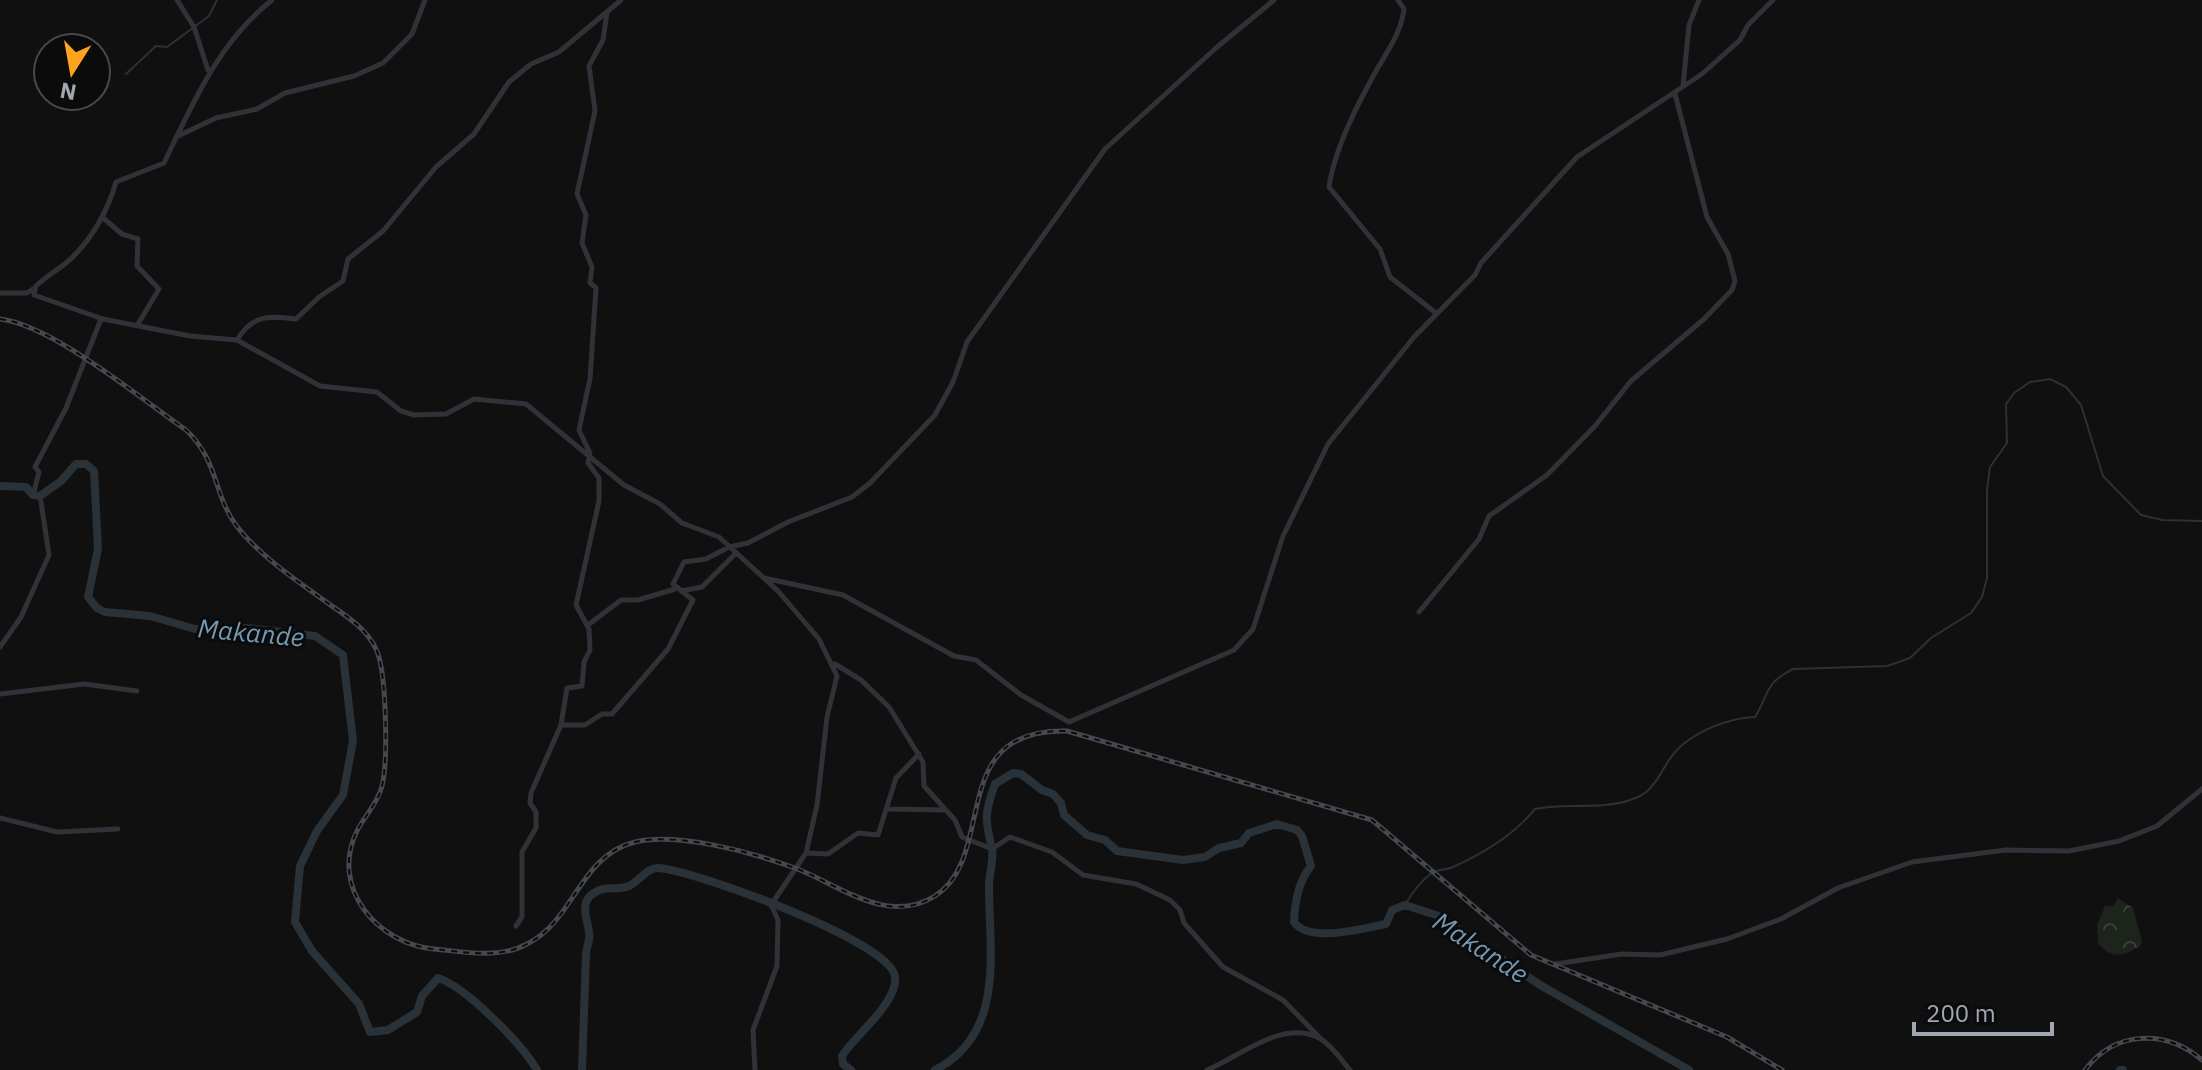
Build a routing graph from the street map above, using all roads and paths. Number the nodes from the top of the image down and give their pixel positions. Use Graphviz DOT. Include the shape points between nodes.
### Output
graph roads {
  1 [pos="177,0"];
  2 [pos="272,0"];
  3 [pos="425,0"];
  4 [pos="621,0"];
  5 [pos="1274,0"];
  6 [pos="1398,0"];
  7 [pos="1699,0"];
  8 [pos="1773,0"];
  9 [pos="607,13"];
  10 [pos="208,70"];
  11 [pos="1682,87"];
  12 [pos="1675,94"];
  13 [pos="175,137"];
  14 [pos="102,216"];
  15 [pos="34,288"];
  16 [pos="0,293"];
  17 [pos="27,293"];
  18 [pos="37,297"];
  19 [pos="1436,313"];
  20 [pos="101,319"];
  21 [pos="138,324"];
  22 [pos="237,340"];
  23 [pos="589,457"];
  24 [pos="729,547"];
  25 [pos="735,554"];
  26 [pos="763,578"];
  27 [pos="678,590"];
  28 [pos="1419,612"];
  29 [pos="588,625"];
  30 [pos="0,647"];
  31 [pos="834,664"];
  32 [pos="137,691"];
  33 [pos="0,694"];
  34 [pos="561,725"];
  35 [pos="919,754"];
  36 [pos="2202,789"];
  37 [pos="889,809"];
  38 [pos="944,810"];
  39 [pos="0,818"];
  40 [pos="118,829"];
  41 [pos="806,853"];
  42 [pos="516,926"];
  43 [pos="1555,964"];
  44 [pos="1320,1038"];
  45 [pos="755,1070"];
  46 [pos="1207,1070"];
  47 [pos="1350,1070"];
  1 -- 10 [label="street" via="194,27"];
  2 -- 10 [label="street"];
  3 -- 13 [label="street" via="408,39 377,67 285,93 257,109 216,118"];
  4 -- 9 [label="street"];
  5 -- 24 [label="street" via="1105,149 967,342 935,415 890,463 852,497"];
  6 -- 19 [label="street" via="1404,9 1399,31 1363,95 1329,187 1380,249 1390,277"];
  7 -- 11 [label="street" via="1689,25"];
  8 -- 11 [label="street" via="1728,51"];
  9 -- 22 [label="street" via="559,52 511,80 474,134 436,167 383,231 348,259 343,281 296,319 263,316 246,325"];
  9 -- 23 [label="street" via="603,40 589,66 595,111 577,194 586,215 582,243 592,267 590,283 597,290 590,379 579,430"];
  10 -- 13 [label="street"];
  11 -- 12 [label="street"];
  12 -- 19 [label="street" via="1577,157"];
  12 -- 28 [label="street" via="1707,217 1735,277 1732,290 1631,381 1547,475 1489,516 1479,539"];
  13 -- 14 [label="street" via="161,165 116,182"];
  14 -- 15 [label="street" via="68,261"];
  14 -- 21 [label="street" via="122,234 138,239 137,266 159,289"];
  15 -- 17 [label="street"];
  15 -- 18 [label="street"];
  16 -- 17 [label="street"];
  17 -- 18 [label="street"];
  18 -- 20 [label="street"];
  19 -- 26 [label="street" via="1328,444 1283,536 1247,638 1225,655 1073,721 1021,695 976,660 954,656 843,595"];
  20 -- 21 [label="street"];
  20 -- 30 [label="street" via="66,408 35,467 39,472 33,495 40,495 49,555 21,617"];
  21 -- 22 [label="street"];
  22 -- 23 [label="street" via="320,386 377,392 414,415 446,414 470,399 526,404"];
  23 -- 24 [label="street" via="682,523 719,537"];
  23 -- 29 [label="street" via="599,481 598,515 576,605"];
  24 -- 25 [label="street"];
  24 -- 27 [label="street" via="706,559 684,562 673,581"];
  25 -- 26 [label="street"];
  25 -- 27 [label="street" via="702,587"];
  26 -- 31 [label="street" via="819,639"];
  27 -- 29 [label="street" via="621,600"];
  27 -- 34 [label="street" via="693,599 682,626 626,701 612,714 602,713 585,725"];
  29 -- 34 [label="street" via="590,650 582,686 566,689"];
  31 -- 35 [label="street" via="878,694"];
  31 -- 41 [label="street" via="837,685 827,717"];
  32 -- 33 [label="street" via="75,684"];
  34 -- 42 [label="street" via="531,793 536,828 522,854 522,917"];
  35 -- 37 [label="street" via="896,778"];
  35 -- 38 [label="street" via="924,786"];
  36 -- 43 [label="street" via="2157,826 2119,841 2069,851 2006,850 1912,862 1838,888 1781,919 1727,939 1660,955 1622,954"];
  37 -- 38 [label="street"];
  37 -- 41 [label="street" via="877,836 858,833 828,854"];
  38 -- 44 [label="street" via="963,838 992,849 1010,837 1052,852 1086,876 1136,884 1170,900 1223,967 1283,1000"];
  39 -- 40 [label="street" via="57,832"];
  41 -- 45 [label="street" via="771,905 778,920 777,966 753,1030"];
  44 -- 46 [label="street" via="1275,1037"];
  44 -- 47 [label="street"];
}
